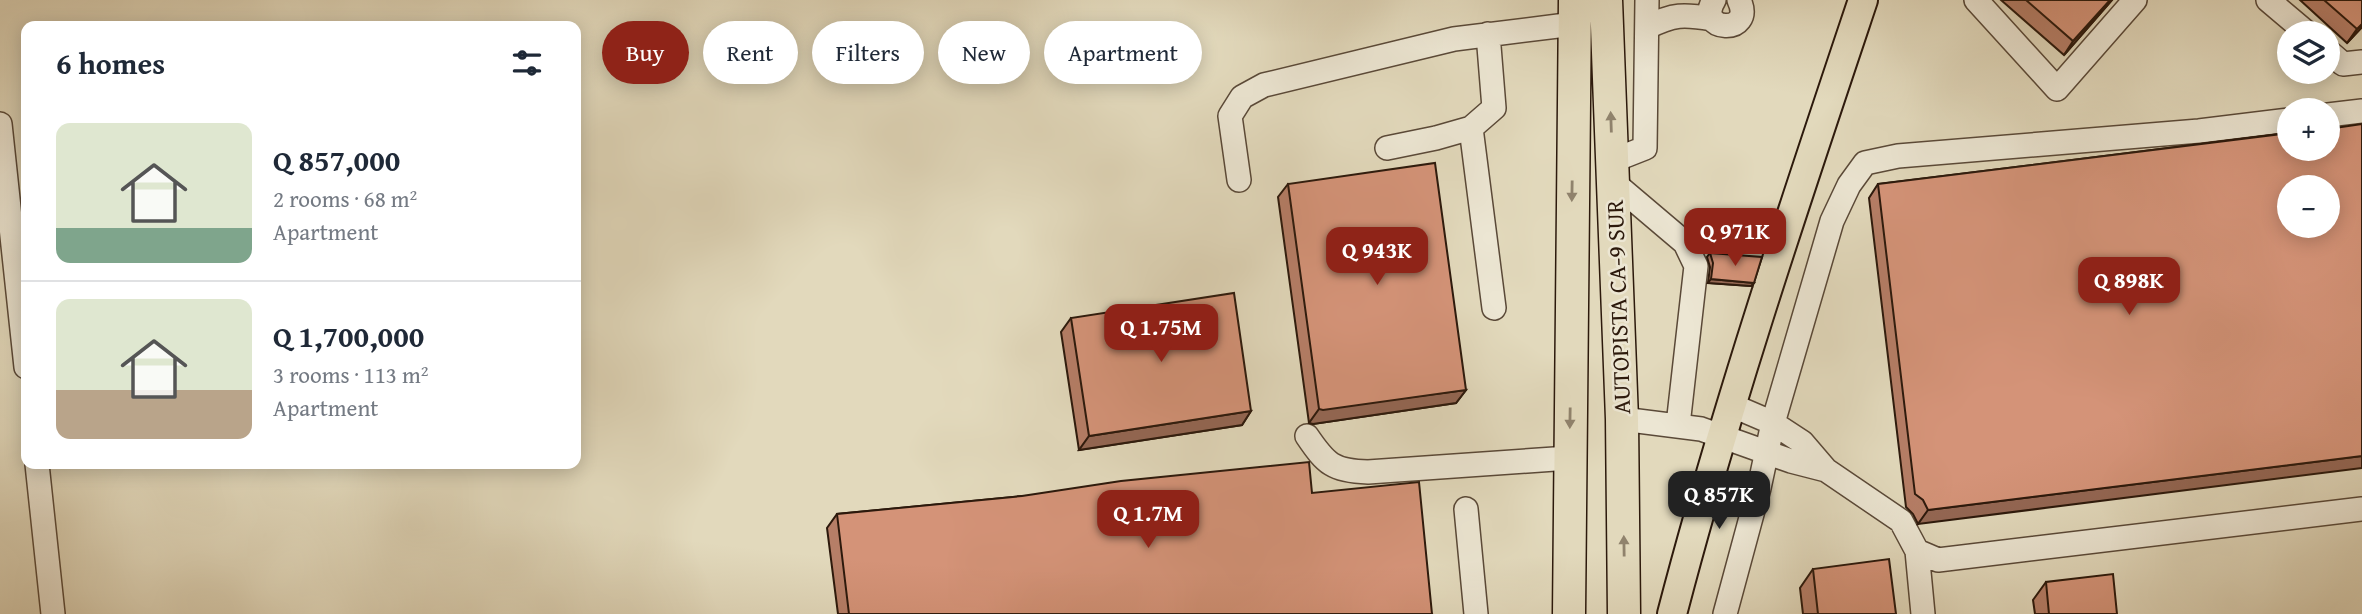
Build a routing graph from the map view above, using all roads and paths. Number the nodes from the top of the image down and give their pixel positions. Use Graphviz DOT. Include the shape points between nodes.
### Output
graph roads {
  1 [pos="1606,0"];
  2 [pos="1647,0"];
  3 [pos="1670,0"];
  4 [pos="1863,0"];
  5 [pos="1976,0"];
  6 [pos="2135,0"];
  7 [pos="2268,0"];
  8 [pos="1743,3"];
  9 [pos="1712,7"];
  10 [pos="1575,12"];
  11 [pos="2292,21"];
  12 [pos="1648,27"];
  13 [pos="1488,34"];
  14 [pos="2340,61"];
  15 [pos="2362,62"];
  16 [pos="2362,111"];
  17 [pos="2340,114"];
  18 [pos="2277,121"];
  19 [pos="0,124"];
  20 [pos="1471,128"];
  21 [pos="1387,148"];
  22 [pos="1613,172"];
  23 [pos="1239,180"];
  24 [pos="1494,308"];
  25 [pos="21,320"];
  26 [pos="1731,405"];
  27 [pos="1622,419"];
  28 [pos="1773,423"];
  29 [pos="1678,425"];
  30 [pos="1307,436"];
  31 [pos="1721,436"];
  32 [pos="1766,452"];
  33 [pos="1569,458"];
  34 [pos="38,469"];
  35 [pos="1826,470"];
  36 [pos="1466,509"];
  37 [pos="2362,509"];
  38 [pos="1917,551"];
  39 [pos="53,614"];
  40 [pos="1476,614"];
  41 [pos="1569,614"];
  42 [pos="1624,614"];
  43 [pos="1672,614"];
  44 [pos="1726,614"];
  45 [pos="1923,614"];
  22 -- 1 [label="highway, AUTOPISTA CA-9 SUR, one-way"];
  2 -- 12 [label="street"];
  3 -- 9 [label="street"];
  4 -- 26 [label="main road"];
  5 -- 6 [label="street" via="2057,89"];
  7 -- 11 [label="street"];
  8 -- 9 [label="street" via="1741,18 1726,27 1718,24"];
  9 -- 12 [label="street" via="1665,18"];
  10 -- 13 [label="street"];
  10 -- 33 [label="highway, AUTOPISTA CA-9 SUR, one-way"];
  12 -- 22 [label="street" via="1645,148"];
  13 -- 20 [label="street" via="1494,108"];
  13 -- 23 [label="street" via="1264,85 1242,97 1230,116"];
  14 -- 15 [label="street"];
  16 -- 17 [label="street"];
  18 -- 28 [label="street" via="1898,156 1865,163 1832,221"];
  19 -- 25 [label="street"];
  20 -- 21 [label="street"];
  20 -- 24 [label="street"];
  22 -- 27 [label="highway, AUTOPISTA CA-9 SUR"];
  22 -- 29 [label="street" via="1685,243 1696,266"];
  26 -- 28 [label="street"];
  26 -- 31 [label="main road"];
  27 -- 29 [label="street"];
  42 -- 27 [label="highway, AUTOPISTA CA-9 SUR, one-way"];
  28 -- 32 [label="street"];
  28 -- 35 [label="street" via="1802,442"];
  29 -- 31 [label="street"];
  30 -- 33 [label="street" via="1331,466 1346,472"];
  31 -- 32 [label="street"];
  31 -- 43 [label="main road"];
  32 -- 35 [label="street"];
  32 -- 44 [label="street"];
  33 -- 41 [label="highway, AUTOPISTA CA-9 SUR"];
  34 -- 39 [label="street"];
  35 -- 38 [label="street" via="1901,521"];
  36 -- 40 [label="street"];
  37 -- 38 [label="street" via="1938,560"];
  38 -- 45 [label="street"];
}
